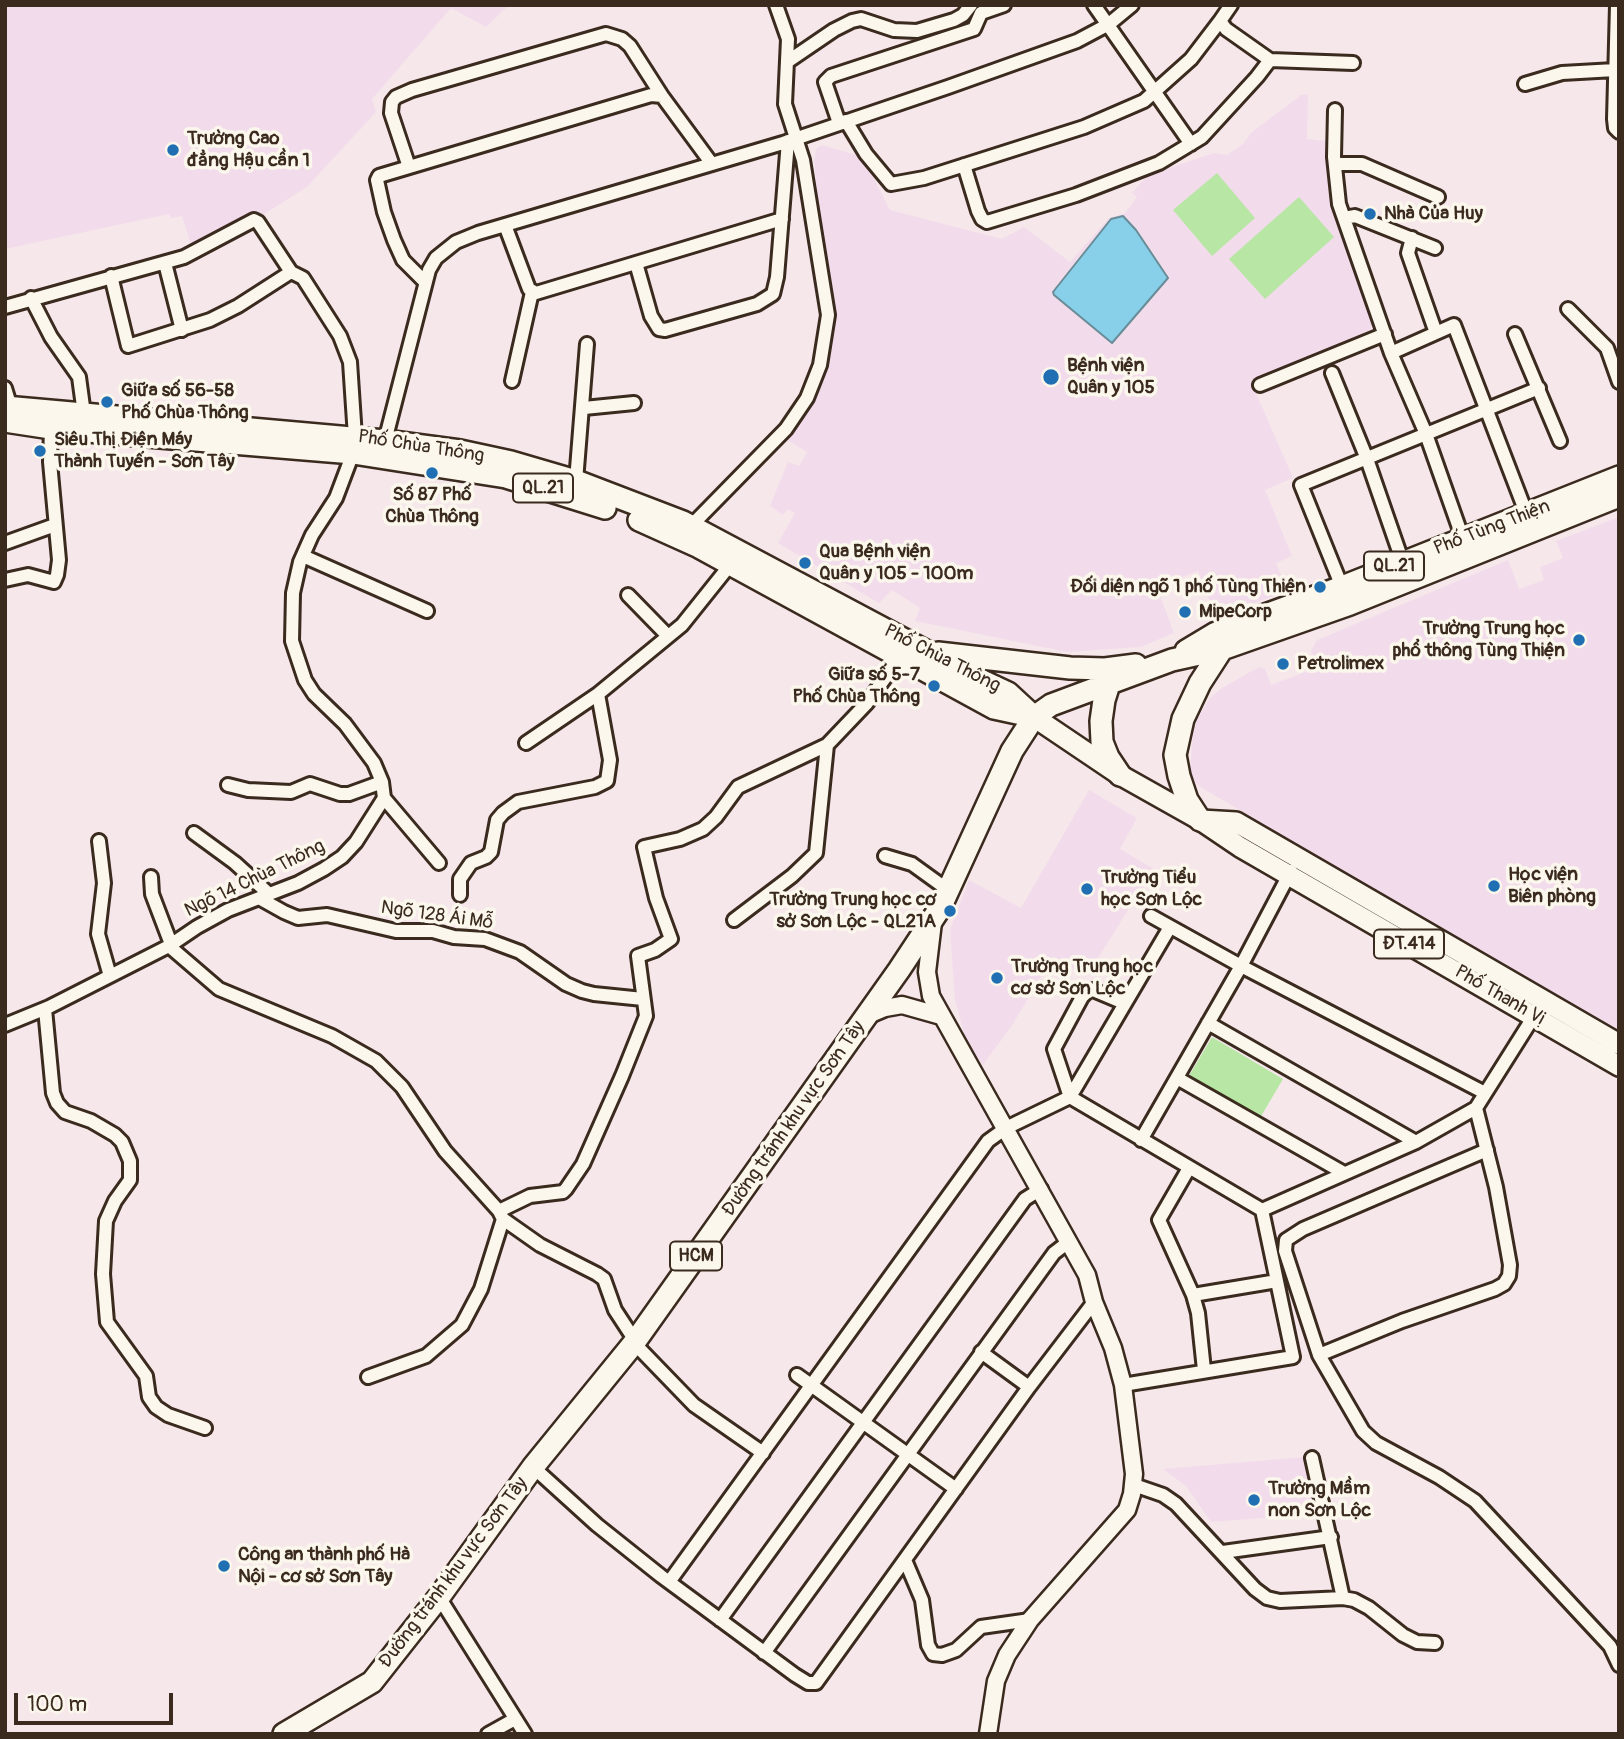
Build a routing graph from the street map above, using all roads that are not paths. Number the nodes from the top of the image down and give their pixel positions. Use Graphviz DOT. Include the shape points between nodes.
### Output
graph roads {
  1 [pos="776,5"];
  2 [pos="971,5"];
  3 [pos="1003,5"];
  4 [pos="1094,5"];
  5 [pos="1132,5"];
  6 [pos="1231,5"];
  7 [pos="1617,5"];
  8 [pos="1220,21"];
  9 [pos="1109,24"];
  10 [pos="1270,60"];
  11 [pos="787,62"];
  12 [pos="1353,64"];
  13 [pos="1615,70"];
  14 [pos="1525,84"];
  15 [pos="1155,91"];
  16 [pos="662,96"];
  17 [pos="1335,110"];
  18 [pos="843,122"];
  19 [pos="1619,132"];
  20 [pos="791,140"];
  21 [pos="1191,144"];
  22 [pos="712,164"];
  23 [pos="1335,164"];
  24 [pos="964,165"];
  25 [pos="409,167"];
  26 [pos="1438,197"];
  27 [pos="1344,218"];
  28 [pos="782,219"];
  29 [pos="505,225"];
  30 [pos="1412,238"];
  31 [pos="1435,248"];
  32 [pos="165,263"];
  33 [pos="636,263"];
  34 [pos="291,272"];
  35 [pos="111,276"];
  36 [pos="425,282"];
  37 [pos="531,292"];
  38 [pos="31,298"];
  39 [pos="5,307"];
  40 [pos="1568,309"];
  41 [pos="182,330"];
  42 [pos="1385,334"];
  43 [pos="1436,334"];
  44 [pos="1515,334"];
  45 [pos="587,344"];
  46 [pos="1391,353"];
  47 [pos="1332,373"];
  48 [pos="512,381"];
  49 [pos="1619,382"];
  50 [pos="1260,386"];
  51 [pos="1539,388"];
  52 [pos="634,403"];
  53 [pos="584,408"];
  54 [pos="8,409"];
  55 [pos="1488,409"];
  56 [pos="84,414"];
  57 [pos="51,428"];
  58 [pos="1426,434"];
  59 [pos="385,440"];
  60 [pos="1560,441"];
  61 [pos="354,445"];
  62 [pos="1367,458"];
  63 [pos="509,470"];
  64 [pos="1619,477"];
  65 [pos="576,481"];
  66 [pos="1619,496"];
  67 [pos="1527,515"];
  68 [pos="55,525"];
  69 [pos="685,532"];
  70 [pos="1462,539"];
  71 [pos="5,543"];
  72 [pos="303,556"];
  73 [pos="1403,563"];
  74 [pos="730,565"];
  75 [pos="5,580"];
  76 [pos="1342,587"];
  77 [pos="628,595"];
  78 [pos="427,611"];
  79 [pos="668,636"];
  80 [pos="1219,641"];
  81 [pos="894,647"];
  82 [pos="922,650"];
  83 [pos="1172,660"];
  84 [pos="1110,684"];
  85 [pos="598,694"];
  86 [pos="1034,716"];
  87 [pos="526,743"];
  88 [pos="827,745"];
  89 [pos="1120,775"];
  90 [pos="382,782"];
  91 [pos="228,785"];
  92 [pos="384,798"];
  93 [pos="1200,820"];
  94 [pos="194,833"];
  95 [pos="99,841"];
  96 [pos="885,856"];
  97 [pos="439,863"];
  98 [pos="1293,866"];
  99 [pos="151,877"];
  100 [pos="948,890"];
  101 [pos="460,895"];
  102 [pos="264,896"];
  103 [pos="1152,916"];
  104 [pos="933,917"];
  105 [pos="734,920"];
  106 [pos="1170,927"];
  107 [pos="170,945"];
  108 [pos="1241,967"];
  109 [pos="110,976"];
  110 [pos="643,999"];
  111 [pos="1124,1003"];
  112 [pos="1536,1007"];
  113 [pos="45,1009"];
  114 [pos="866,1016"];
  115 [pos="941,1016"];
  116 [pos="1208,1023"];
  117 [pos="5,1025"];
  118 [pos="1619,1044"];
  119 [pos="1619,1066"];
  120 [pos="1177,1078"];
  121 [pos="1485,1093"];
  122 [pos="1070,1097"];
  123 [pos="1476,1108"];
  124 [pos="1006,1128"];
  125 [pos="1141,1140"];
  126 [pos="1416,1142"];
  127 [pos="1487,1150"];
  128 [pos="1189,1168"];
  129 [pos="1344,1174"];
  130 [pos="1041,1188"];
  131 [pos="1262,1210"];
  132 [pos="501,1215"];
  133 [pos="1068,1243"];
  134 [pos="1277,1281"];
  135 [pos="1193,1295"];
  136 [pos="1094,1302"];
  137 [pos="634,1343"];
  138 [pos="981,1352"];
  139 [pos="1319,1355"];
  140 [pos="1204,1370"];
  141 [pos="797,1375"];
  142 [pos="368,1377"];
  143 [pos="812,1385"];
  144 [pos="1123,1385"];
  145 [pos="1029,1387"];
  146 [pos="864,1422"];
  147 [pos="205,1428"];
  148 [pos="763,1453"];
  149 [pos="908,1454"];
  150 [pos="1312,1458"];
  151 [pos="533,1467"];
  152 [pos="1133,1485"];
  153 [pos="956,1489"];
  154 [pos="1331,1537"];
  155 [pos="1223,1552"];
  156 [pos="905,1560"];
  157 [pos="669,1582"];
  158 [pos="439,1597"];
  159 [pos="1343,1598"];
  160 [pos="720,1620"];
  161 [pos="1030,1620"];
  162 [pos="1435,1643"];
  163 [pos="764,1653"];
  164 [pos="1619,1665"];
  165 [pos="515,1719"];
  166 [pos="284,1734"];
  167 [pos="488,1734"];
  168 [pos="525,1734"];
  169 [pos="988,1734"];
  1 -- 11 [label="street" via="788,39"];
  2 -- 11 [label="street" via="954,20 917,31 852,21"];
  3 -- 18 [label="street" via="981,13 974,29 831,76 825,82"];
  4 -- 9 [label="street"];
  5 -- 9 [label="street"];
  6 -- 8 [label="street"];
  7 -- 13 [label="street"];
  8 -- 10 [label="street"];
  8 -- 15 [label="street" via="1191,59"];
  9 -- 15 [label="street"];
  9 -- 18 [label="street" via="1077,41"];
  10 -- 12 [label="street"];
  10 -- 21 [label="street"];
  11 -- 20 [label="street" via="785,104"];
  13 -- 14 [label="street" via="1562,73"];
  13 -- 19 [label="street" via="1614,123"];
  15 -- 21 [label="street"];
  15 -- 24 [label="street" via="1144,101 1084,127"];
  16 -- 22 [label="street"];
  16 -- 25 [label="street" via="651,95"];
  16 -- 25 [label="street" via="630,46 606,34 396,97 391,113"];
  17 -- 23 [label="street"];
  18 -- 20 [label="street"];
  18 -- 24 [label="street" via="891,184"];
  20 -- 22 [label="street"];
  20 -- 28 [label="street"];
  20 -- 69 [label="street" via="803,160 828,315 820,365 807,398 786,429"];
  21 -- 24 [label="street" via="1124,177 987,222 978,211"];
  22 -- 29 [label="street"];
  23 -- 26 [label="street" via="1362,164"];
  23 -- 27 [label="street"];
  25 -- 36 [label="street" via="377,180 403,260"];
  27 -- 30 [label="street" via="1354,216"];
  27 -- 42 [label="street"];
  28 -- 33 [label="street"];
  28 -- 33 [label="street" via="776,286 773,294 757,304 659,329"];
  29 -- 36 [label="street" via="456,242 436,258"];
  29 -- 37 [label="street"];
  30 -- 31 [label="street"];
  30 -- 43 [label="street" via="1408,253"];
  32 -- 34 [label="street" via="254,220"];
  32 -- 35 [label="street"];
  32 -- 41 [label="street"];
  33 -- 37 [label="street"];
  34 -- 41 [label="street" via="238,306"];
  34 -- 61 [label="street" via="303,278 326,312 350,362"];
  35 -- 38 [label="street"];
  35 -- 41 [label="street" via="128,346"];
  36 -- 59 [label="street"];
  37 -- 48 [label="street"];
  38 -- 39 [label="street"];
  38 -- 56 [label="street" via="79,377"];
  40 -- 49 [label="street" via="1606,348"];
  42 -- 46 [label="street"];
  42 -- 50 [label="street"];
  43 -- 46 [label="street"];
  43 -- 55 [label="street" via="1454,326"];
  44 -- 51 [label="street"];
  45 -- 53 [label="street"];
  46 -- 58 [label="street"];
  47 -- 62 [label="street"];
  51 -- 55 [label="street"];
  51 -- 60 [label="street"];
  52 -- 53 [label="street"];
  53 -- 65 [label="street"];
  54 -- 56 [label="highway, Phố Chùa Thông / QL.21"];
  54 -- 57 [label="highway, Phố Chùa Thông / QL.21"];
  55 -- 58 [label="street"];
  55 -- 67 [label="street"];
  56 -- 61 [label="highway, Phố Chùa Thông / QL.21"];
  57 -- 61 [label="highway, Phố Chùa Thông / QL.21"];
  57 -- 68 [label="street"];
  58 -- 62 [label="street"];
  58 -- 70 [label="street"];
  59 -- 61 [label="highway, Phố Chùa Thông / QL.21"];
  59 -- 63 [label="highway, Phố Chùa Thông / QL.21" via="460,451"];
  61 -- 63 [label="highway, Phố Chùa Thông / QL.21"];
  61 -- 72 [label="street" via="336,498"];
  62 -- 73 [label="street"];
  62 -- 76 [label="street" via="1301,485"];
  63 -- 65 [label="highway, Phố Chùa Thông / QL.21"];
  63 -- 69 [label="highway, Phố Chùa Thông / QL.21"];
  64 -- 67 [label="highway, Phố Tùng Thiện / QL.21"];
  65 -- 69 [label="highway, Phố Chùa Thông / QL.21"];
  66 -- 80 [label="highway, Phố Tùng Thiện / QL.21" via="1350,604"];
  67 -- 70 [label="highway, Phố Tùng Thiện / QL.21"];
  68 -- 71 [label="street"];
  68 -- 75 [label="street" via="59,560 54,582 28,575"];
  69 -- 74 [label="highway, Phố Chùa Thông / QL.21"];
  69 -- 81 [label="highway, Phố Chùa Thông / QL.21"];
  70 -- 73 [label="highway, Phố Tùng Thiện / QL.21"];
  72 -- 78 [label="street"];
  72 -- 90 [label="street" via="291,620 297,662 304,681 363,747"];
  73 -- 76 [label="highway, Phố Tùng Thiện / QL.21"];
  74 -- 79 [label="street"];
  74 -- 81 [label="highway, Phố Chùa Thông / QL.21"];
  76 -- 80 [label="highway, Phố Tùng Thiện / QL.21"];
  77 -- 79 [label="street"];
  79 -- 85 [label="street"];
  80 -- 83 [label="highway, Phố Tùng Thiện / QL.21"];
  80 -- 93 [label="highway" via="1189,706 1175,755 1187,800"];
  81 -- 82 [label="highway, Phố Chùa Thông / QL.21"];
  81 -- 86 [label="highway, Phố Chùa Thông / QL.21" via="994,708"];
  81 -- 88 [label="street" via="867,704"];
  82 -- 83 [label="highway" via="1070,668 1105,669"];
  82 -- 86 [label="highway, Phố Chùa Thông / QL.21" via="1007,693"];
  83 -- 84 [label="highway, Phố Tùng Thiện / QL.21"];
  84 -- 86 [label="highway, Phố Tùng Thiện / QL.21" via="1051,705"];
  84 -- 89 [label="highway" via="1101,721 1102,742"];
  85 -- 87 [label="street"];
  85 -- 101 [label="street" via="610,760 607,780 595,787 518,803 503,813 497,820 491,852 471,863 460,879"];
  86 -- 89 [label="main road, Phố Thanh Vị / ĐT.414"];
  86 -- 100 [label="highway, Đường tránh khu vực Sơn Tây / HCM"];
  88 -- 105 [label="street" via="816,853"];
  88 -- 110 [label="street" via="738,787 703,830 644,847 671,939 638,956"];
  89 -- 93 [label="main road, Phố Thanh Vị / ĐT.414"];
  90 -- 91 [label="street" via="349,794 310,784 290,792"];
  90 -- 92 [label="street"];
  92 -- 97 [label="street"];
  92 -- 102 [label="street, Ngõ 14 Chùa Thông" via="342,857"];
  93 -- 98 [label="main road, Phố Thanh Vị / ĐT.414" via="1240,847"];
  94 -- 102 [label="street, Ngõ 128 Ái Mỗ" via="234,863"];
  95 -- 109 [label="street" via="104,883 97,934"];
  96 -- 100 [label="street" via="912,864"];
  98 -- 108 [label="street"];
  98 -- 112 [label="main road, Phố Thanh Vị / ĐT.414"];
  99 -- 107 [label="street" via="152,894"];
  100 -- 104 [label="highway, Đường tránh khu vực Sơn Tây / HCM"];
  102 -- 107 [label="street, Ngõ 14 Chùa Thông" via="218,916"];
  102 -- 110 [label="street, Ngõ 128 Ái Mỗ" via="298,918 327,915 396,931 485,939 520,952 582,991"];
  103 -- 106 [label="street"];
  104 -- 114 [label="highway, Đường tránh khu vực Sơn Tây / HCM"];
  104 -- 115 [label="street" via="928,984"];
  106 -- 108 [label="street"];
  106 -- 111 [label="street"];
  107 -- 109 [label="street, Ngõ 14 Chùa Thông"];
  107 -- 132 [label="street" via="219,989 332,1036 376,1061 402,1087 445,1152"];
  108 -- 116 [label="street"];
  108 -- 121 [label="street"];
  109 -- 113 [label="street, Ngõ 14 Chùa Thông"];
  110 -- 132 [label="street" via="646,1016 578,1172 563,1192 530,1196"];
  111 -- 122 [label="street"];
  111 -- 122 [label="street" via="1093,990 1082,998 1054,1049"];
  112 -- 118 [label="main road, Phố Thanh Vị"];
  112 -- 119 [label="main road, Phố Thanh Vị / ĐT.414"];
  112 -- 121 [label="street"];
  113 -- 117 [label="street, Ngõ 14 Chùa Thông"];
  113 -- 147 [label="street" via="57,1102 65,1112 115,1135 130,1161 130,1180 106,1221 103,1274 107,1322 146,1376 149,1398 156,1408"];
  114 -- 115 [label="street" via="902,1005"];
  114 -- 137 [label="highway, Đường tránh khu vực Sơn Tây / HCM"];
  115 -- 124 [label="street"];
  116 -- 120 [label="street"];
  116 -- 126 [label="street"];
  120 -- 125 [label="street"];
  120 -- 129 [label="street"];
  121 -- 123 [label="street"];
  122 -- 124 [label="street"];
  122 -- 125 [label="street"];
  123 -- 126 [label="street"];
  123 -- 127 [label="street"];
  124 -- 130 [label="street"];
  124 -- 143 [label="street" via="988,1141"];
  125 -- 128 [label="street"];
  126 -- 129 [label="street"];
  127 -- 139 [label="street" via="1510,1265 1504,1284"];
  127 -- 139 [label="street" via="1303,1228 1286,1240 1285,1251"];
  128 -- 131 [label="street"];
  128 -- 135 [label="street" via="1160,1220"];
  129 -- 131 [label="street"];
  130 -- 133 [label="street"];
  130 -- 146 [label="street" via="1025,1199"];
  131 -- 134 [label="street"];
  132 -- 137 [label="street" via="540,1245 604,1279"];
  132 -- 142 [label="street" via="481,1289 462,1325 426,1356"];
  133 -- 136 [label="street" via="1087,1275"];
  133 -- 138 [label="street" via="1054,1253"];
  134 -- 135 [label="street"];
  134 -- 140 [label="street" via="1293,1357"];
  135 -- 140 [label="street"];
  136 -- 144 [label="street"];
  136 -- 145 [label="street"];
  137 -- 148 [label="street" via="694,1405"];
  137 -- 151 [label="highway, Đường tránh khu vực Sơn Tây / HCM"];
  138 -- 145 [label="street"];
  138 -- 149 [label="street"];
  139 -- 164 [label="street" via="1363,1431 1475,1501 1610,1646"];
  140 -- 144 [label="street"];
  141 -- 143 [label="street"];
  143 -- 146 [label="street"];
  143 -- 148 [label="street"];
  144 -- 152 [label="street"];
  145 -- 153 [label="street"];
  146 -- 149 [label="street"];
  146 -- 160 [label="street"];
  148 -- 157 [label="street"];
  149 -- 153 [label="street"];
  149 -- 163 [label="street"];
  150 -- 154 [label="street"];
  151 -- 157 [label="street"];
  151 -- 158 [label="highway, Đường tránh khu vực Sơn Tây / HCM"];
  152 -- 155 [label="street" via="1176,1504"];
  152 -- 161 [label="street" via="1127,1510"];
  153 -- 156 [label="street"];
  154 -- 155 [label="street"];
  154 -- 159 [label="street"];
  155 -- 159 [label="street" via="1267,1598 1297,1602"];
  156 -- 161 [label="street" via="922,1600 933,1654 956,1650 981,1628"];
  156 -- 163 [label="street" via="816,1683 808,1683"];
  157 -- 160 [label="street"];
  158 -- 165 [label="street"];
  158 -- 166 [label="highway, Đường tránh khu vực Sơn Tây / HCM" via="372,1682"];
  159 -- 162 [label="street" via="1369,1608 1403,1636"];
  160 -- 163 [label="street"];
  161 -- 169 [label="street" via="996,1681"];
  165 -- 167 [label="street"];
  165 -- 168 [label="street"];
}
